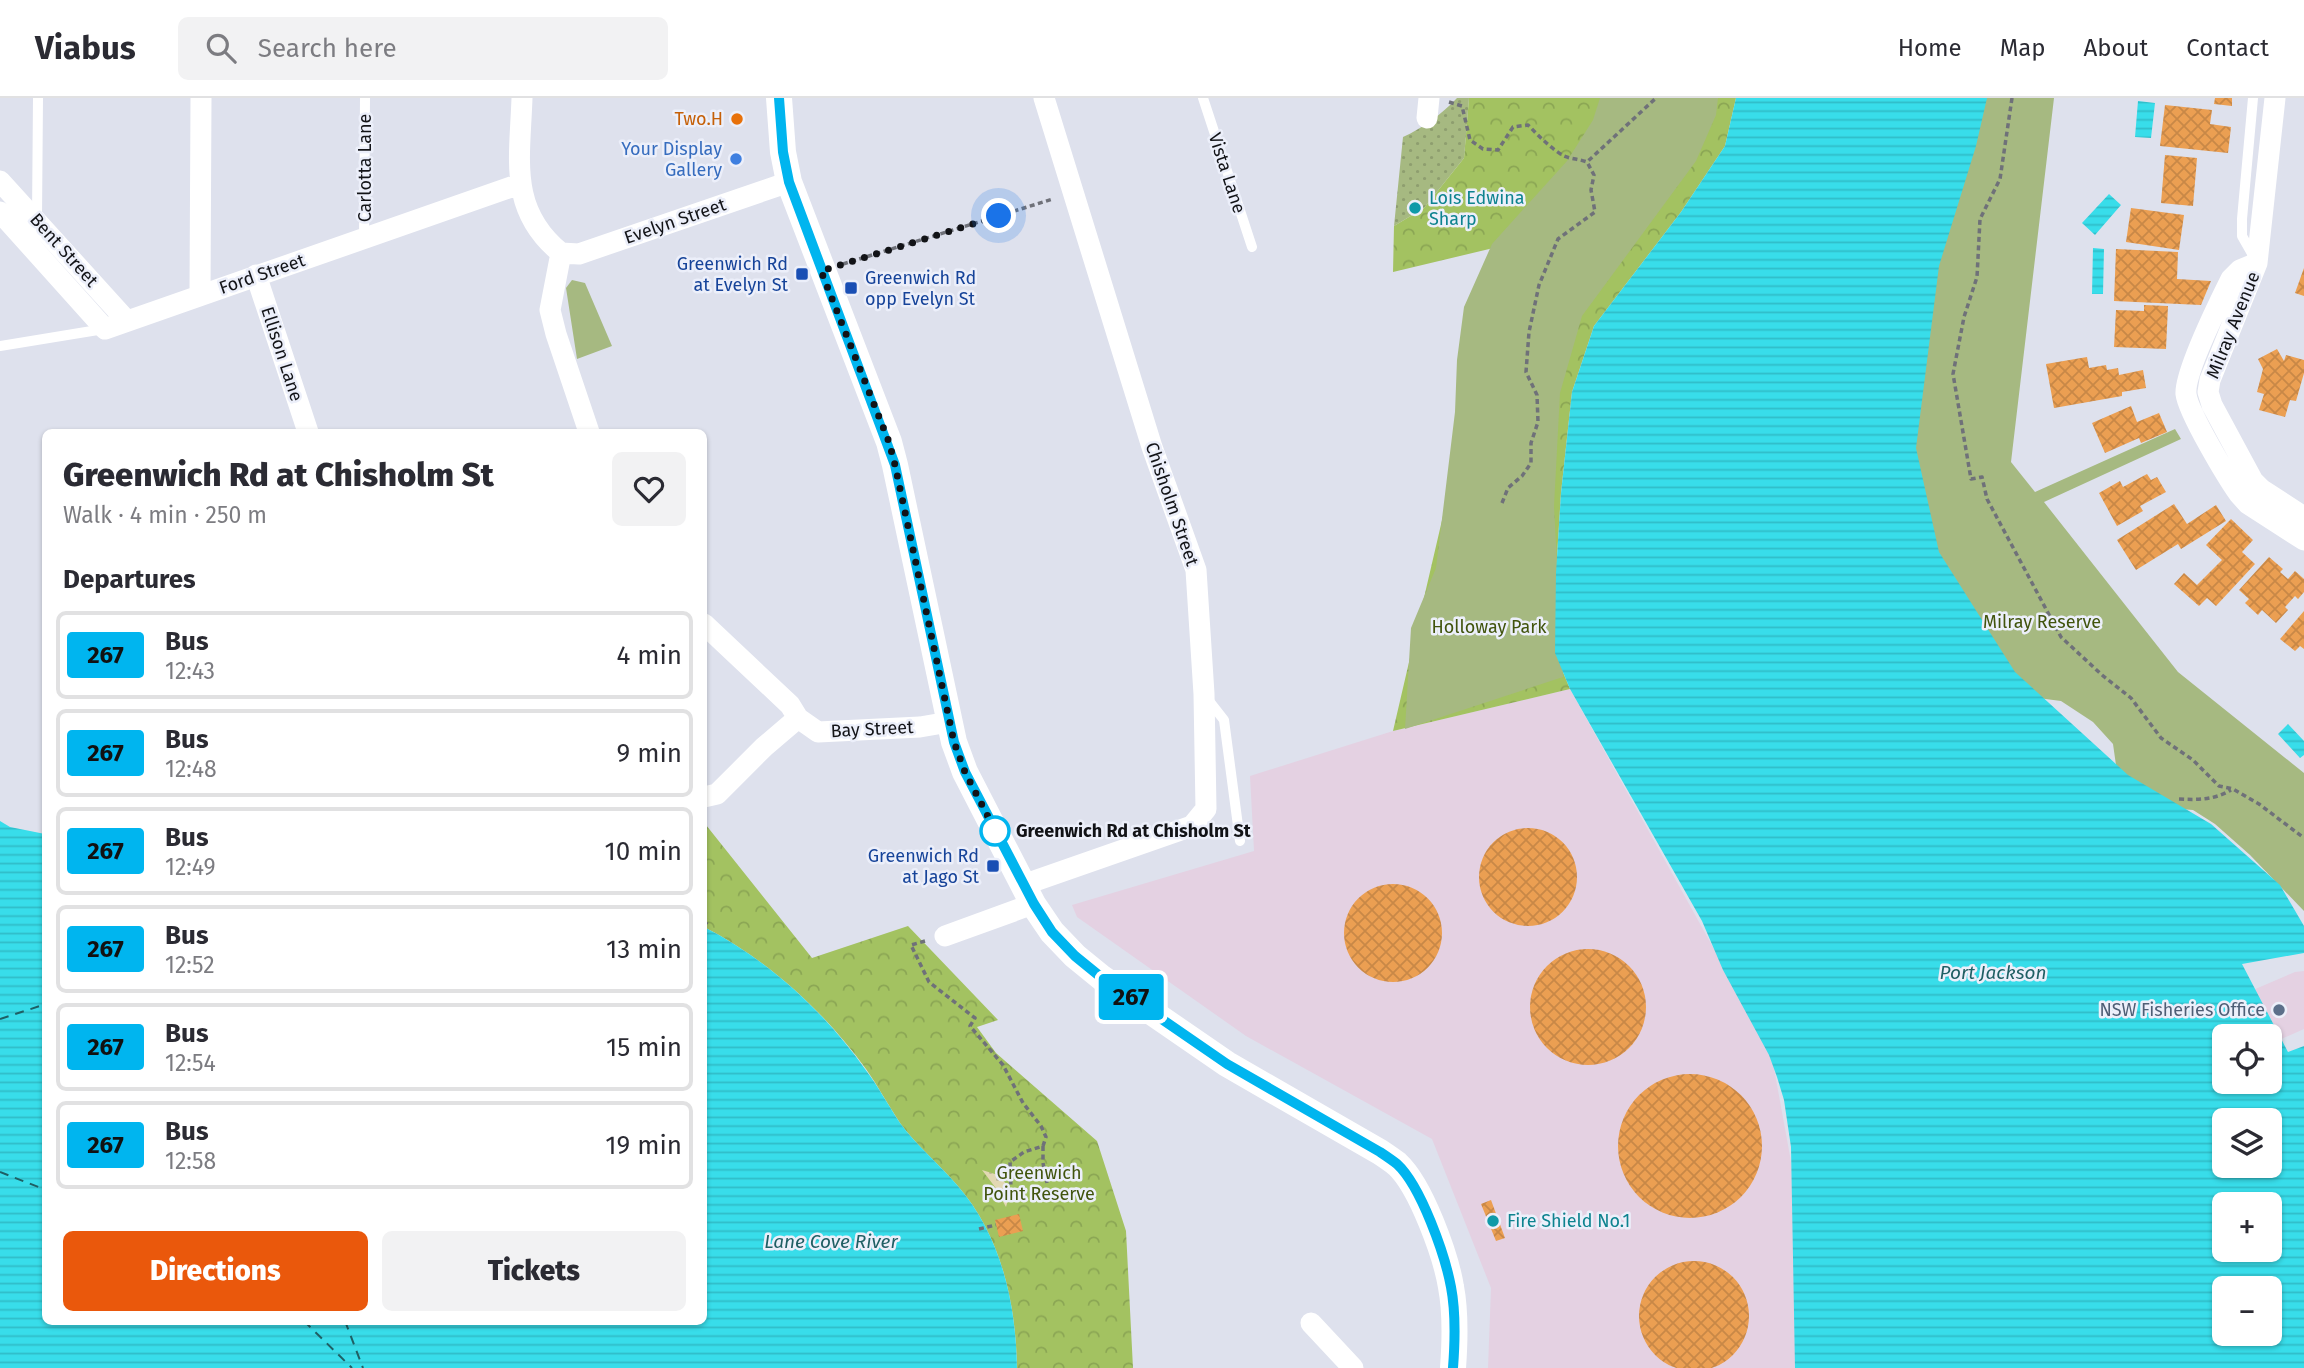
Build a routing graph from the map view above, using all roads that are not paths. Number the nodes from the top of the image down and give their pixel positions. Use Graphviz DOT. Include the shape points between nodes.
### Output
graph roads {
  1 [pos="38,98"];
  2 [pos="201,98"];
  3 [pos="365,98"];
  4 [pos="522,98"];
  5 [pos="779,98"];
  6 [pos="1044,98"];
  7 [pos="1203,98"];
  8 [pos="2253,98"];
  9 [pos="2275,98"];
  10 [pos="0,181"];
  11 [pos="789,182"];
  12 [pos="520,184"];
  13 [pos="0,212"];
  14 [pos="37,220"];
  15 [pos="365,238"];
  16 [pos="1252,247"];
  17 [pos="561,253"];
  18 [pos="2258,263"];
  19 [pos="257,275"];
  20 [pos="200,295"];
  21 [pos="127,321"];
  22 [pos="105,329"];
  23 [pos="0,346"];
  24 [pos="307,429"];
  25 [pos="588,429"];
  26 [pos="2304,517"];
  27 [pos="2304,540"];
  28 [pos="707,627"];
  29 [pos="1204,694"];
  30 [pos="798,719"];
  31 [pos="949,722"];
  32 [pos="707,796"];
  33 [pos="1240,841"];
  34 [pos="1028,894"];
  35 [pos="945,936"];
  36 [pos="1311,1323"];
  37 [pos="1353,1368"];
  38 [pos="1453,1368"];
  1 -- 14 [label="lane"];
  2 -- 20 [label="street"];
  3 -- 15 [label="lane, Carlotta Lane"];
  4 -- 12 [label="street"];
  5 -- 11 [label="street"];
  6 -- 29 [label="street, Chisholm Street" via="1152,447 1196,570"];
  7 -- 16 [label="lane, Vista Lane"];
  8 -- 18 [label="lane, Milray Avenue" via="2242,236"];
  9 -- 18 [label="street, Milray Avenue"];
  10 -- 14 [label="street, Bent Street"];
  11 -- 17 [label="street, Evelyn Street" via="579,254"];
  11 -- 31 [label="street" via="885,431"];
  12 -- 15 [label="street, Ford Street"];
  12 -- 17 [label="street" via="525,208 547,242"];
  13 -- 22 [label="street, Bent Street"];
  14 -- 21 [label="street, Bent Street"];
  15 -- 19 [label="street, Ford Street"];
  17 -- 25 [label="street" via="551,310"];
  18 -- 26 [label="street, Milray Avenue" via="2210,380 2209,396 2253,481"];
  18 -- 27 [label="street, Milray Avenue" via="2231,279 2188,376 2187,397 2239,494"];
  19 -- 20 [label="street, Ford Street"];
  19 -- 24 [label="street, Ellison Lane"];
  20 -- 21 [label="street, Ford Street"];
  21 -- 22 [label="street, Ford Street"];
  22 -- 23 [label="lane, Ford Street"];
  28 -- 30 [label="street" via="790,705"];
  29 -- 33 [label="lane" via="1224,720"];
  29 -- 34 [label="street, Chisholm Street" via="1206,809 1192,826"];
  30 -- 31 [label="street, Bay Street" via="818,732"];
  30 -- 32 [label="street" via="717,794"];
  31 -- 34 [label="street" via="965,772"];
  34 -- 35 [label="street, Chisholm Street"];
  34 -- 38 [label="street" via="1052,932 1102,978 1227,1064 1399,1165 1424,1207 1451,1287"];
  36 -- 37 [label="street"];
}
